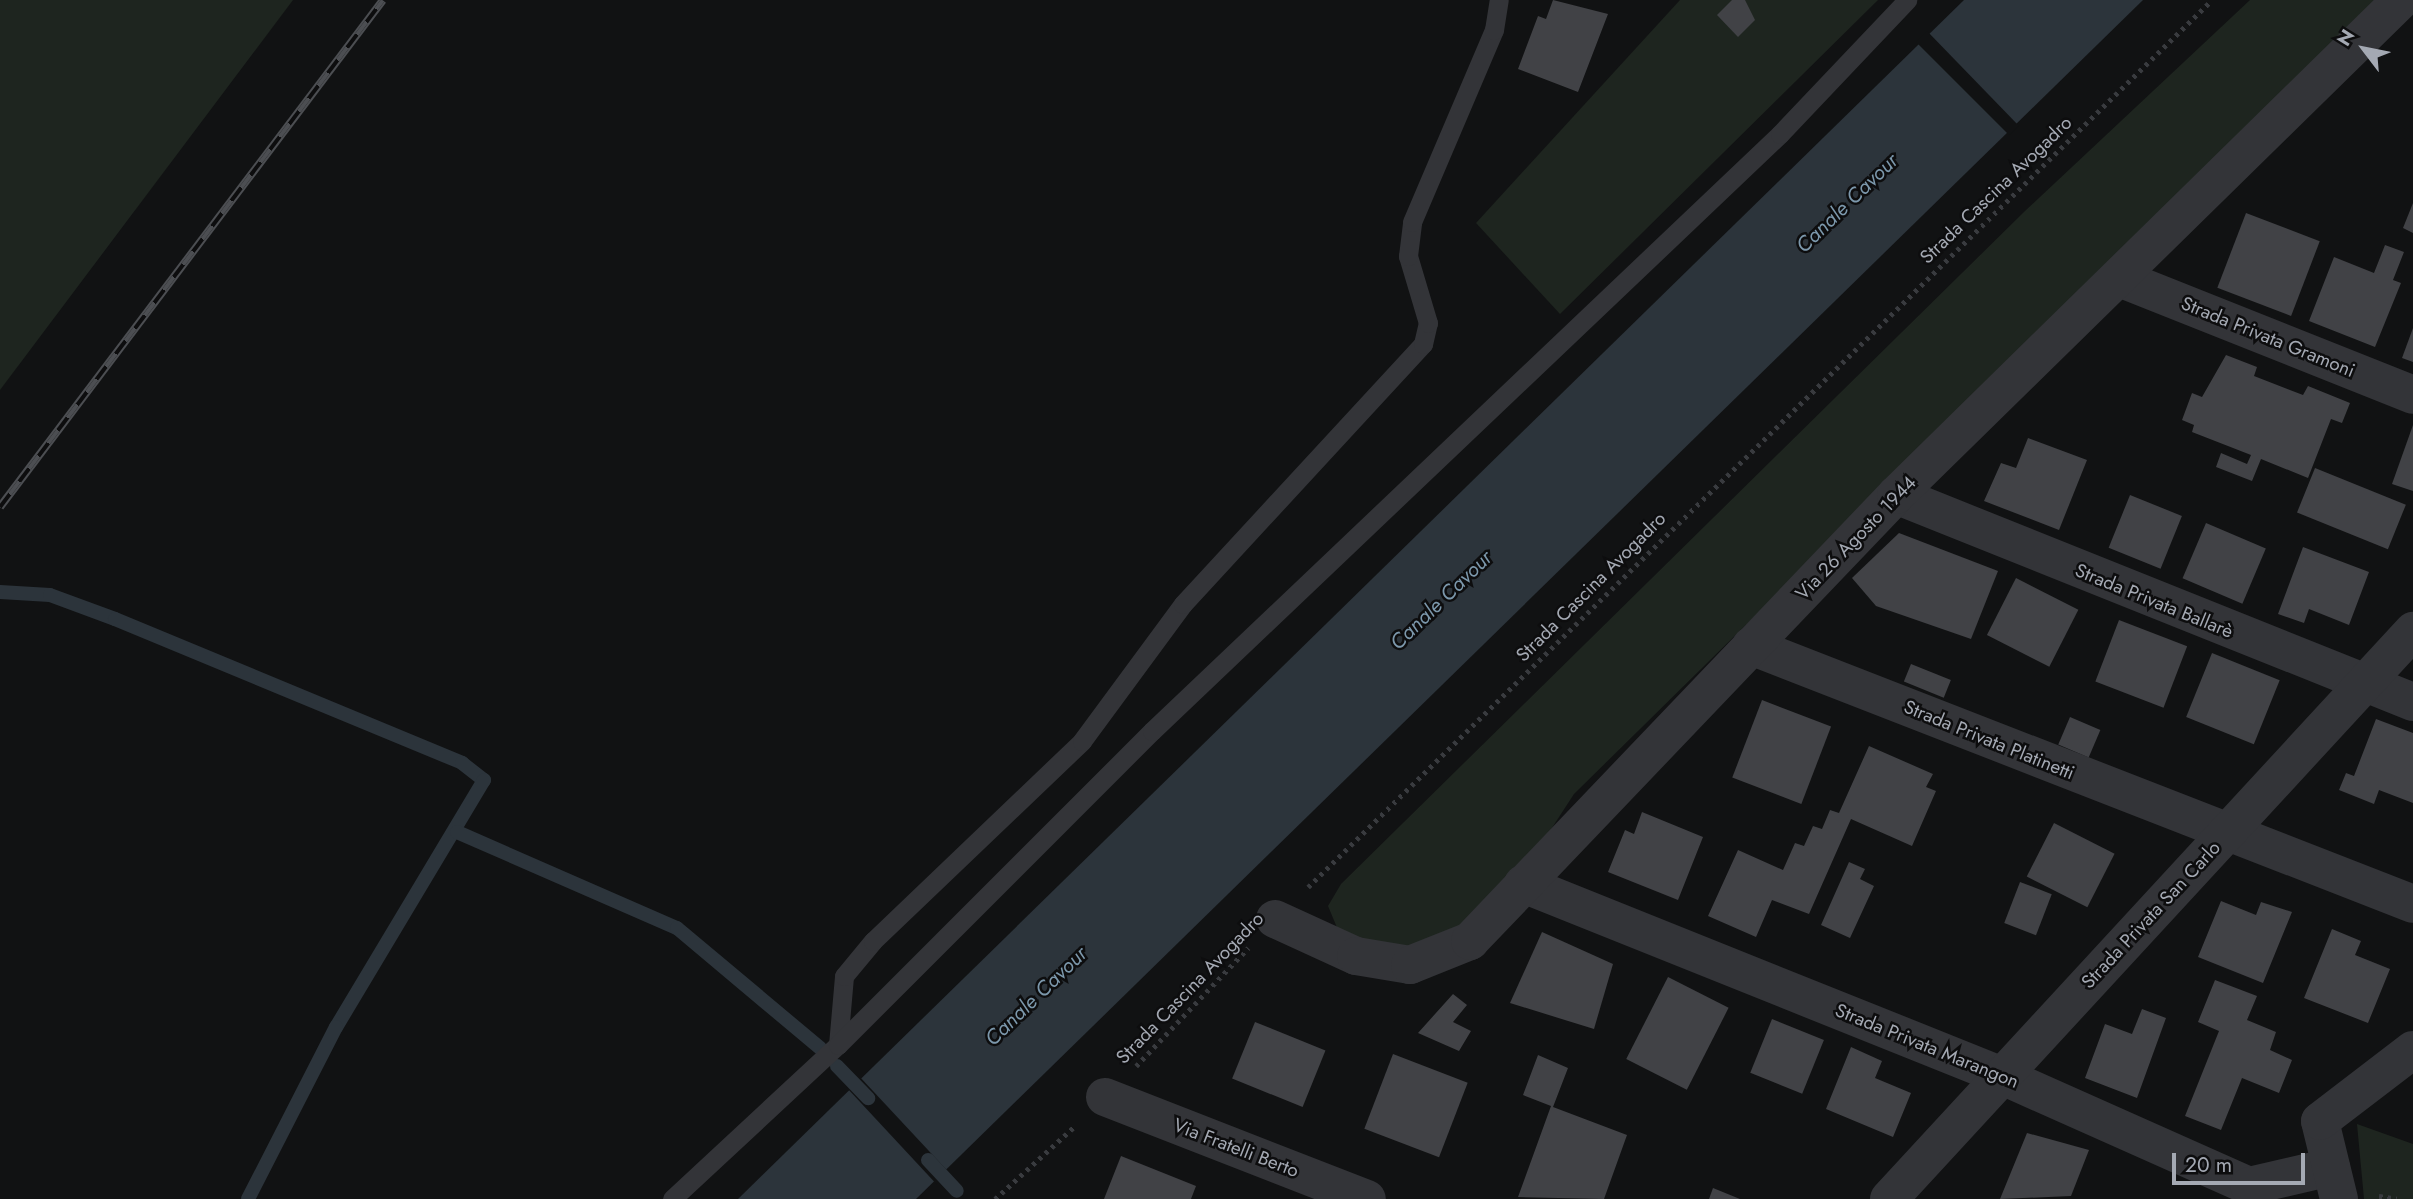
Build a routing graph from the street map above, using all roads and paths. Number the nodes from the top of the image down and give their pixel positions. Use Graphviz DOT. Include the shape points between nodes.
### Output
graph roads {
  1 [pos="1499,0"];
  2 [pos="1907,0"];
  3 [pos="2212,0"];
  4 [pos="2404,7"];
  5 [pos="2122,279"];
  6 [pos="2413,395"];
  7 [pos="1896,495"];
  8 [pos="2413,631"];
  9 [pos="1751,646"];
  10 [pos="2364,686"];
  11 [pos="2413,702"];
  12 [pos="2227,835"];
  13 [pos="1523,884"];
  14 [pos="2413,904"];
  15 [pos="1275,919"];
  16 [pos="838,1045"];
  17 [pos="2413,1050"];
  18 [pos="2000,1074"];
  19 [pos="1105,1097"];
  20 [pos="2335,1183"];
  21 [pos="672,1199"];
  22 [pos="995,1199"];
  23 [pos="1367,1199"];
  24 [pos="1889,1199"];
  1 -- 16 [label="lane" via="1494,30 1412,222 1408,256 1429,323 1423,345 1184,604 1082,741 873,941 844,976"];
  2 -- 16 [label="lane" via="1780,134 1152,731"];
  3 -- 15 [label="path, Strada Cascina Avogadro"];
  4 -- 5 [label="street, Via 26 Agosto 1944"];
  5 -- 6 [label="street, Strada Privata Gramoni"];
  5 -- 7 [label="street, Via 26 Agosto 1944"];
  7 -- 9 [label="street, Via 26 Agosto 1944"];
  7 -- 10 [label="street, Strada Privata Ballarè"];
  8 -- 10 [label="street, Strada Privata San Carlo"];
  9 -- 12 [label="street, Strada Privata Platinetti"];
  9 -- 13 [label="street, Via 26 Agosto 1944"];
  10 -- 11 [label="street, Strada Privata Ballarè"];
  10 -- 12 [label="street, Strada Privata San Carlo"];
  12 -- 14 [label="street, Strada Privata Platinetti"];
  12 -- 18 [label="street, Strada Privata San Carlo"];
  13 -- 15 [label="street, Via 26 Agosto 1944" via="1470,941 1410,965 1356,956"];
  13 -- 18 [label="street, Strada Privata Marangon"];
  15 -- 19 [label="path, Strada Cascina Avogadro"];
  16 -- 21 [label="lane"];
  17 -- 20 [label="street" via="2320,1121"];
  18 -- 20 [label="street, Strada Privata Marangon" via="2249,1186"];
  18 -- 24 [label="street, Strada Privata San Carlo"];
  19 -- 22 [label="path, Strada Cascina Avogadro"];
  19 -- 23 [label="street, Via Fratelli Berto"];
}
